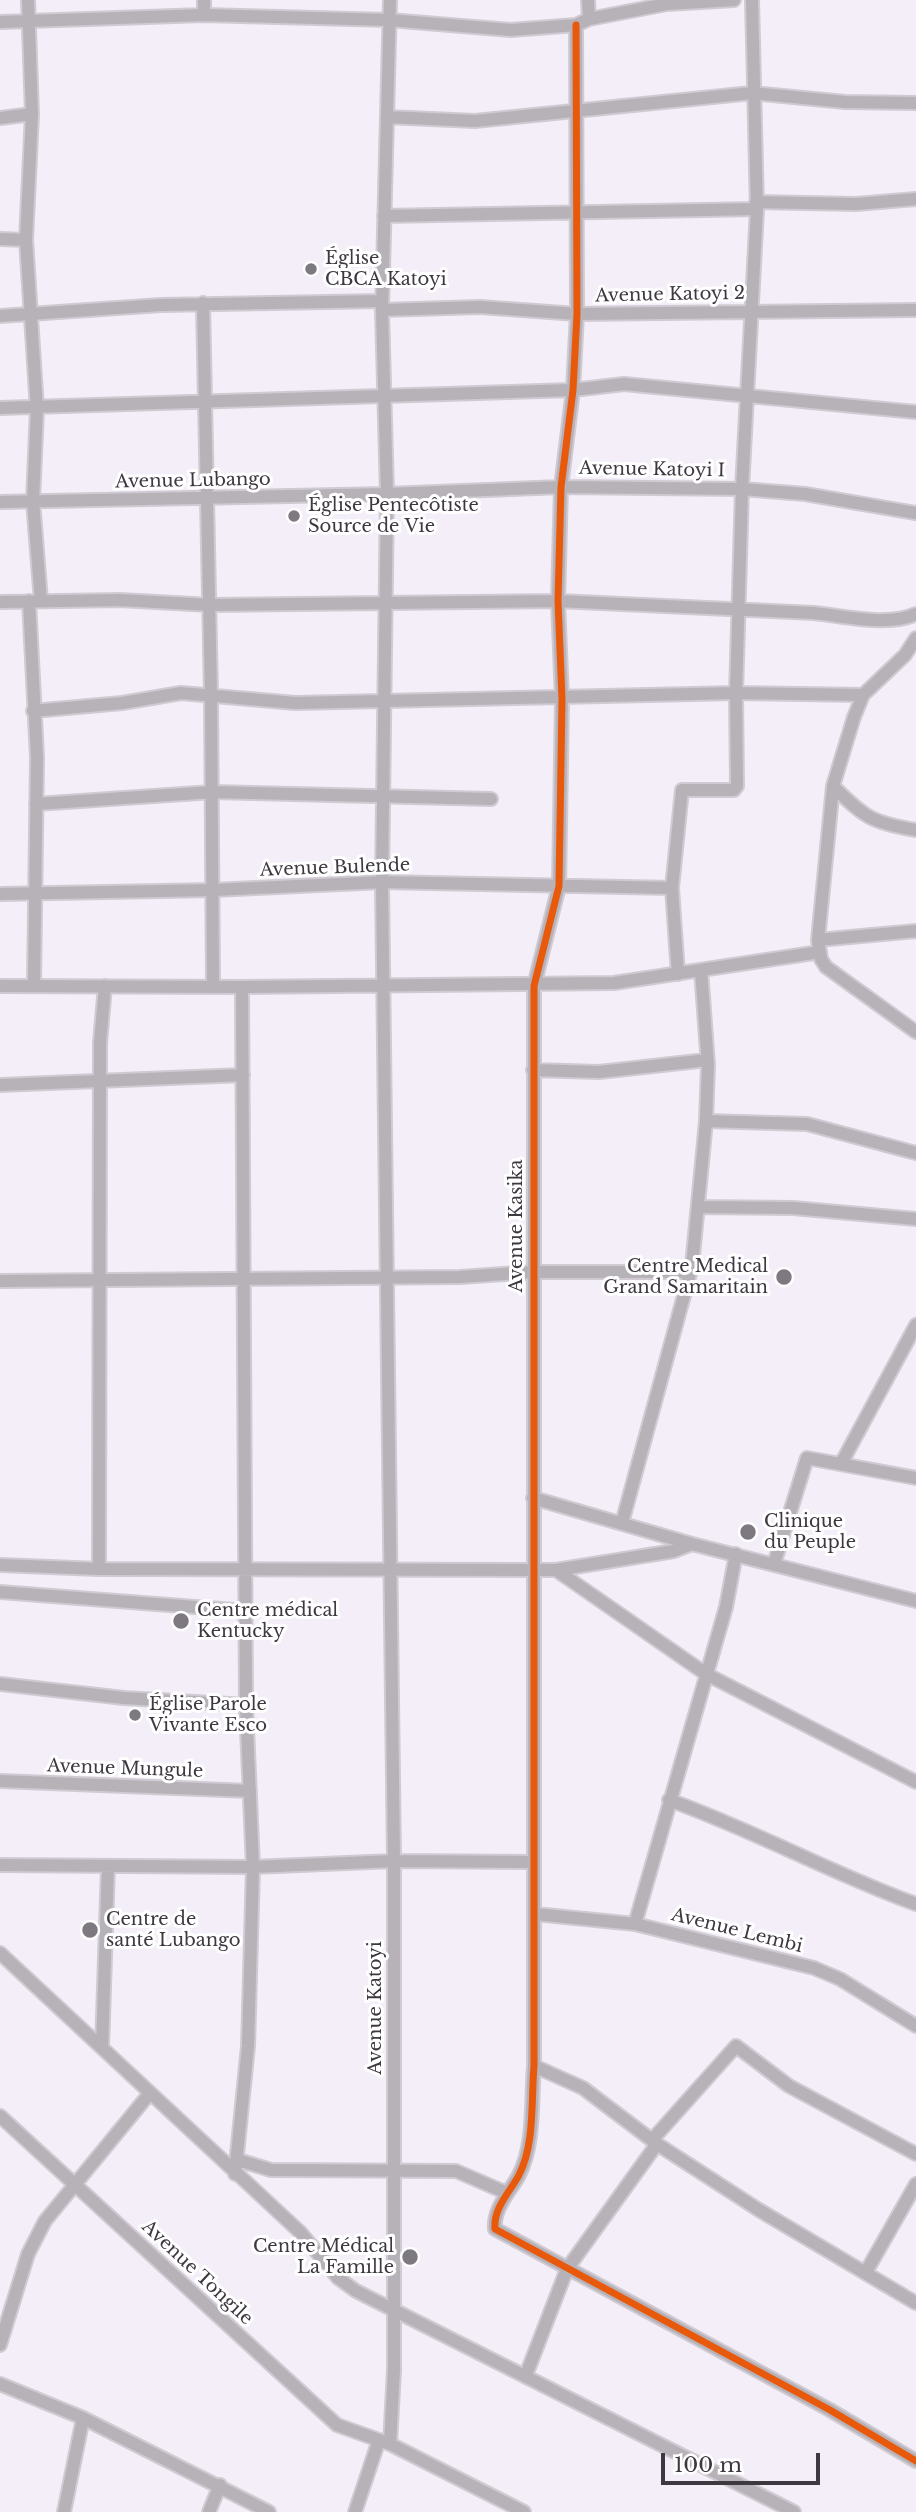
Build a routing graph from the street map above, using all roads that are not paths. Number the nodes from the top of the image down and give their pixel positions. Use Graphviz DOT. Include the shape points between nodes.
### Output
graph roads {
  1 [pos="28,0"];
  2 [pos="204,0"];
  3 [pos="390,0"];
  4 [pos="588,0"];
  5 [pos="734,0"];
  6 [pos="752,0"];
  7 [pos="204,15"];
  8 [pos="589,19"];
  9 [pos="389,20"];
  10 [pos="29,21"];
  11 [pos="0,22"];
  12 [pos="576,25"];
  13 [pos="752,93"];
  14 [pos="916,103"];
  15 [pos="578,109"];
  16 [pos="32,114"];
  17 [pos="387,117"];
  18 [pos="0,118"];
  19 [pos="916,199"];
  20 [pos="757,206"];
  21 [pos="578,215"];
  22 [pos="384,216"];
  23 [pos="0,239"];
  24 [pos="26,240"];
  25 [pos="203,303"];
  26 [pos="382,306"];
  27 [pos="753,310"];
  28 [pos="916,310"];
  29 [pos="577,314"];
  30 [pos="0,316"];
  31 [pos="31,316"];
  32 [pos="573,390"];
  33 [pos="747,396"];
  34 [pos="383,397"];
  35 [pos="206,400"];
  36 [pos="0,408"];
  37 [pos="37,408"];
  38 [pos="916,412"];
  39 [pos="561,487"];
  40 [pos="742,489"];
  41 [pos="387,494"];
  42 [pos="207,499"];
  43 [pos="33,501"];
  44 [pos="0,502"];
  45 [pos="916,513"];
  46 [pos="35,601"];
  47 [pos="558,601"];
  48 [pos="0,602"];
  49 [pos="386,603"];
  50 [pos="210,604"];
  51 [pos="738,611"];
  52 [pos="916,614"];
  53 [pos="916,638"];
  54 [pos="736,693"];
  55 [pos="211,694"];
  56 [pos="863,695"];
  57 [pos="562,699"];
  58 [pos="386,701"];
  59 [pos="33,711"];
  60 [pos="833,786"];
  61 [pos="213,792"];
  62 [pos="383,794"];
  63 [pos="491,799"];
  64 [pos="36,804"];
  65 [pos="916,830"];
  66 [pos="383,882"];
  67 [pos="559,886"];
  68 [pos="671,888"];
  69 [pos="214,890"];
  70 [pos="0,894"];
  71 [pos="35,895"];
  72 [pos="916,931"];
  73 [pos="819,946"];
  74 [pos="701,970"];
  75 [pos="678,974"];
  76 [pos="34,985"];
  77 [pos="383,985"];
  78 [pos="0,986"];
  79 [pos="105,986"];
  80 [pos="213,986"];
  81 [pos="534,986"];
  82 [pos="242,988"];
  83 [pos="916,1032"];
  84 [pos="707,1060"];
  85 [pos="533,1070"];
  86 [pos="243,1075"];
  87 [pos="100,1082"];
  88 [pos="0,1085"];
  89 [pos="706,1121"];
  90 [pos="916,1153"];
  91 [pos="699,1207"];
  92 [pos="916,1219"];
  93 [pos="533,1272"];
  94 [pos="691,1272"];
  95 [pos="389,1277"];
  96 [pos="99,1280"];
  97 [pos="246,1280"];
  98 [pos="0,1281"];
  99 [pos="916,1325"];
  100 [pos="842,1462"];
  101 [pos="916,1478"];
  102 [pos="533,1498"];
  103 [pos="622,1523"];
  104 [pos="692,1544"];
  105 [pos="736,1555"];
  106 [pos="774,1564"];
  107 [pos="0,1566"];
  108 [pos="99,1569"];
  109 [pos="246,1570"];
  110 [pos="535,1570"];
  111 [pos="556,1570"];
  112 [pos="390,1571"];
  113 [pos="0,1592"];
  114 [pos="916,1601"];
  115 [pos="247,1611"];
  116 [pos="706,1674"];
  117 [pos="0,1684"];
  118 [pos="246,1705"];
  119 [pos="0,1781"];
  120 [pos="916,1782"];
  121 [pos="250,1791"];
  122 [pos="669,1800"];
  123 [pos="394,1861"];
  124 [pos="534,1862"];
  125 [pos="0,1865"];
  126 [pos="108,1866"];
  127 [pos="253,1867"];
  128 [pos="916,1904"];
  129 [pos="535,1914"];
  130 [pos="635,1924"];
  131 [pos="0,1953"];
  132 [pos="916,2026"];
  133 [pos="102,2048"];
  134 [pos="534,2066"];
  135 [pos="150,2093"];
  136 [pos="0,2116"];
  137 [pos="655,2142"];
  138 [pos="916,2154"];
  139 [pos="239,2160"];
  140 [pos="394,2169"];
  141 [pos="235,2174"];
  142 [pos="75,2182"];
  143 [pos="916,2184"];
  144 [pos="507,2193"];
  145 [pos="567,2269"];
  146 [pos="866,2272"];
  147 [pos="916,2303"];
  148 [pos="394,2313"];
  149 [pos="2,2324"];
  150 [pos="0,2345"];
  151 [pos="526,2375"];
  152 [pos="0,2384"];
  153 [pos="83,2418"];
  154 [pos="384,2442"];
  155 [pos="916,2461"];
  156 [pos="220,2485"];
  157 [pos="64,2512"];
  158 [pos="209,2512"];
  159 [pos="269,2512"];
  160 [pos="355,2512"];
  161 [pos="524,2512"];
  162 [pos="794,2512"];
  1 -- 10 [label="street"];
  2 -- 7 [label="street"];
  3 -- 9 [label="street, Avenue Katoyi"];
  4 -- 8 [label="street"];
  5 -- 8 [label="street" via="667,4"];
  6 -- 13 [label="street"];
  7 -- 9 [label="street"];
  7 -- 10 [label="street"];
  8 -- 12 [label="street"];
  9 -- 12 [label="street" via="511,30"];
  9 -- 17 [label="street, Avenue Katoyi"];
  10 -- 11 [label="street"];
  10 -- 16 [label="street"];
  12 -- 15 [label="street, Avenue Kasika"];
  13 -- 14 [label="street"];
  13 -- 15 [label="street"];
  13 -- 20 [label="street"];
  15 -- 17 [label="street" via="475,121"];
  15 -- 21 [label="street, Avenue Kasika"];
  16 -- 18 [label="street"];
  16 -- 24 [label="street"];
  17 -- 22 [label="street, Avenue Katoyi"];
  19 -- 20 [label="street"];
  20 -- 21 [label="street" via="618,209"];
  20 -- 27 [label="street"];
  21 -- 22 [label="street"];
  21 -- 29 [label="street, Avenue Kasika"];
  22 -- 26 [label="street, Avenue Katoyi"];
  23 -- 24 [label="street"];
  24 -- 31 [label="street"];
  25 -- 26 [label="street, Avenue Katoyi 2"];
  25 -- 31 [label="street, Avenue Katoyi 2"];
  25 -- 35 [label="street"];
  26 -- 29 [label="street, Avenue Katoyi 2"];
  26 -- 34 [label="street, Avenue Katoyi"];
  27 -- 28 [label="street, Avenue Katoyi 2"];
  27 -- 29 [label="street, Avenue Katoyi 2"];
  27 -- 33 [label="street"];
  29 -- 32 [label="street, Avenue Kasika"];
  30 -- 31 [label="street, Avenue Katoyi 2"];
  31 -- 37 [label="street"];
  32 -- 33 [label="street" via="624,384"];
  32 -- 34 [label="street"];
  32 -- 39 [label="street, Avenue Kasika"];
  33 -- 38 [label="street"];
  33 -- 40 [label="street"];
  34 -- 35 [label="street"];
  34 -- 41 [label="street, Avenue Katoyi"];
  35 -- 37 [label="street"];
  35 -- 42 [label="street"];
  36 -- 37 [label="street"];
  37 -- 43 [label="street"];
  39 -- 40 [label="street, Avenue Katoyi I"];
  39 -- 41 [label="street, Avenue Katoyi I"];
  39 -- 47 [label="street, Avenue Kasika"];
  40 -- 45 [label="street, Avenue Katoyi I" via="805,494"];
  40 -- 51 [label="street"];
  41 -- 42 [label="street, Avenue Lubango"];
  41 -- 49 [label="street, Avenue Katoyi"];
  42 -- 43 [label="street, Avenue Lubango"];
  42 -- 50 [label="street"];
  43 -- 44 [label="street, Avenue Lubango"];
  43 -- 46 [label="street"];
  46 -- 48 [label="street"];
  46 -- 50 [label="street"];
  46 -- 59 [label="street"];
  47 -- 49 [label="street"];
  47 -- 51 [label="street"];
  47 -- 57 [label="street, Avenue Kasika"];
  49 -- 50 [label="street"];
  49 -- 58 [label="street, Avenue Katoyi"];
  50 -- 55 [label="street"];
  51 -- 52 [label="street" via="898,619"];
  51 -- 54 [label="street"];
  53 -- 56 [label="street" via="905,655"];
  54 -- 56 [label="street"];
  54 -- 57 [label="street"];
  54 -- 68 [label="street" via="737,786 733,790 683,789"];
  55 -- 58 [label="street" via="270,702"];
  55 -- 59 [label="street" via="181,693"];
  55 -- 61 [label="street"];
  56 -- 60 [label="street"];
  57 -- 58 [label="street"];
  57 -- 67 [label="street, Avenue Kasika"];
  58 -- 62 [label="street, Avenue Katoyi"];
  59 -- 64 [label="street"];
  60 -- 65 [label="street" via="869,818"];
  60 -- 73 [label="street"];
  61 -- 62 [label="street"];
  61 -- 64 [label="street"];
  61 -- 69 [label="street"];
  62 -- 63 [label="street"];
  62 -- 66 [label="street, Avenue Katoyi"];
  64 -- 71 [label="street"];
  66 -- 67 [label="street, Avenue Bulende"];
  66 -- 69 [label="street, Avenue Bulende"];
  66 -- 77 [label="street, Avenue Katoyi"];
  67 -- 68 [label="street, Avenue Bulende"];
  67 -- 81 [label="street, Avenue Kasika"];
  68 -- 75 [label="street"];
  69 -- 71 [label="street, Avenue Bulende"];
  69 -- 80 [label="street"];
  70 -- 71 [label="street, Avenue Bulende"];
  71 -- 76 [label="street"];
  72 -- 73 [label="street"];
  73 -- 74 [label="street"];
  73 -- 83 [label="street" via="826,967"];
  74 -- 75 [label="street"];
  74 -- 84 [label="street"];
  75 -- 81 [label="street" via="614,983"];
  76 -- 78 [label="street"];
  76 -- 79 [label="street"];
  77 -- 81 [label="street"];
  77 -- 82 [label="street"];
  77 -- 95 [label="street, Avenue Katoyi"];
  79 -- 80 [label="street"];
  79 -- 87 [label="street"];
  80 -- 82 [label="street"];
  81 -- 85 [label="street, Avenue Kasika"];
  82 -- 86 [label="street"];
  84 -- 85 [label="street" via="599,1072"];
  84 -- 89 [label="street"];
  85 -- 93 [label="street, Avenue Kasika"];
  86 -- 87 [label="street"];
  86 -- 97 [label="street"];
  87 -- 88 [label="street"];
  87 -- 96 [label="street"];
  89 -- 90 [label="street" via="807,1124"];
  89 -- 91 [label="street"];
  91 -- 92 [label="street" via="793,1208"];
  91 -- 94 [label="street"];
  93 -- 94 [label="street"];
  93 -- 95 [label="street"];
  93 -- 102 [label="street, Avenue Kasika"];
  94 -- 103 [label="street"];
  95 -- 97 [label="street"];
  95 -- 112 [label="street, Avenue Katoyi"];
  96 -- 97 [label="street"];
  96 -- 98 [label="street"];
  96 -- 108 [label="street"];
  97 -- 109 [label="street"];
  99 -- 100 [label="street"];
  100 -- 101 [label="street"];
  100 -- 106 [label="street" via="805,1460"];
  102 -- 103 [label="street"];
  102 -- 110 [label="street, Avenue Kasika"];
  103 -- 104 [label="street"];
  104 -- 105 [label="street"];
  104 -- 111 [label="street"];
  105 -- 106 [label="street"];
  105 -- 116 [label="street"];
  106 -- 114 [label="street"];
  107 -- 108 [label="street"];
  108 -- 109 [label="street"];
  109 -- 112 [label="street"];
  109 -- 115 [label="street"];
  110 -- 111 [label="street"];
  110 -- 112 [label="street"];
  110 -- 124 [label="street, Avenue Kasika"];
  111 -- 116 [label="street"];
  112 -- 123 [label="street, Avenue Katoyi"];
  113 -- 115 [label="street"];
  115 -- 118 [label="street"];
  116 -- 120 [label="street"];
  116 -- 122 [label="street"];
  117 -- 118 [label="street"];
  118 -- 121 [label="street"];
  119 -- 121 [label="street, Avenue Mungule"];
  121 -- 127 [label="street"];
  122 -- 128 [label="street"];
  122 -- 130 [label="street"];
  123 -- 124 [label="street"];
  123 -- 127 [label="street"];
  123 -- 140 [label="street, Avenue Katoyi"];
  124 -- 129 [label="street, Avenue Kasika"];
  125 -- 126 [label="street"];
  126 -- 127 [label="street"];
  126 -- 133 [label="street"];
  127 -- 139 [label="street"];
  129 -- 130 [label="street, Avenue Lembi"];
  129 -- 134 [label="street, Avenue Kasika"];
  130 -- 132 [label="street, Avenue Lembi" via="814,1968"];
  131 -- 133 [label="street"];
  133 -- 135 [label="street"];
  134 -- 137 [label="street" via="583,2088"];
  134 -- 144 [label="street, Avenue Kasika" via="526,2156"];
  135 -- 141 [label="street"];
  135 -- 142 [label="street"];
  136 -- 142 [label="street, Avenue Tongile"];
  137 -- 138 [label="street" via="736,2046 789,2086"];
  137 -- 145 [label="street"];
  137 -- 146 [label="street"];
  139 -- 140 [label="street" via="271,2169"];
  139 -- 141 [label="street"];
  140 -- 144 [label="street" via="456,2171"];
  140 -- 148 [label="street, Avenue Katoyi"];
  141 -- 148 [label="street" via="301,2233 338,2278"];
  142 -- 149 [label="street" via="45,2221 28,2254"];
  142 -- 154 [label="street, Avenue Tongile" via="337,2425"];
  143 -- 146 [label="street"];
  144 -- 145 [label="street, Avenue Kasika" via="497,2211 495,2229"];
  145 -- 151 [label="street"];
  145 -- 155 [label="street"];
  146 -- 147 [label="street"];
  148 -- 151 [label="street"];
  148 -- 154 [label="street, Avenue Katoyi"];
  149 -- 150 [label="street"];
  151 -- 162 [label="street"];
  152 -- 153 [label="street"];
  153 -- 156 [label="street"];
  153 -- 157 [label="street"];
  154 -- 160 [label="street, Avenue Katoyi"];
  154 -- 161 [label="street, Avenue Tongile"];
  156 -- 158 [label="street"];
  156 -- 159 [label="street"];
}
